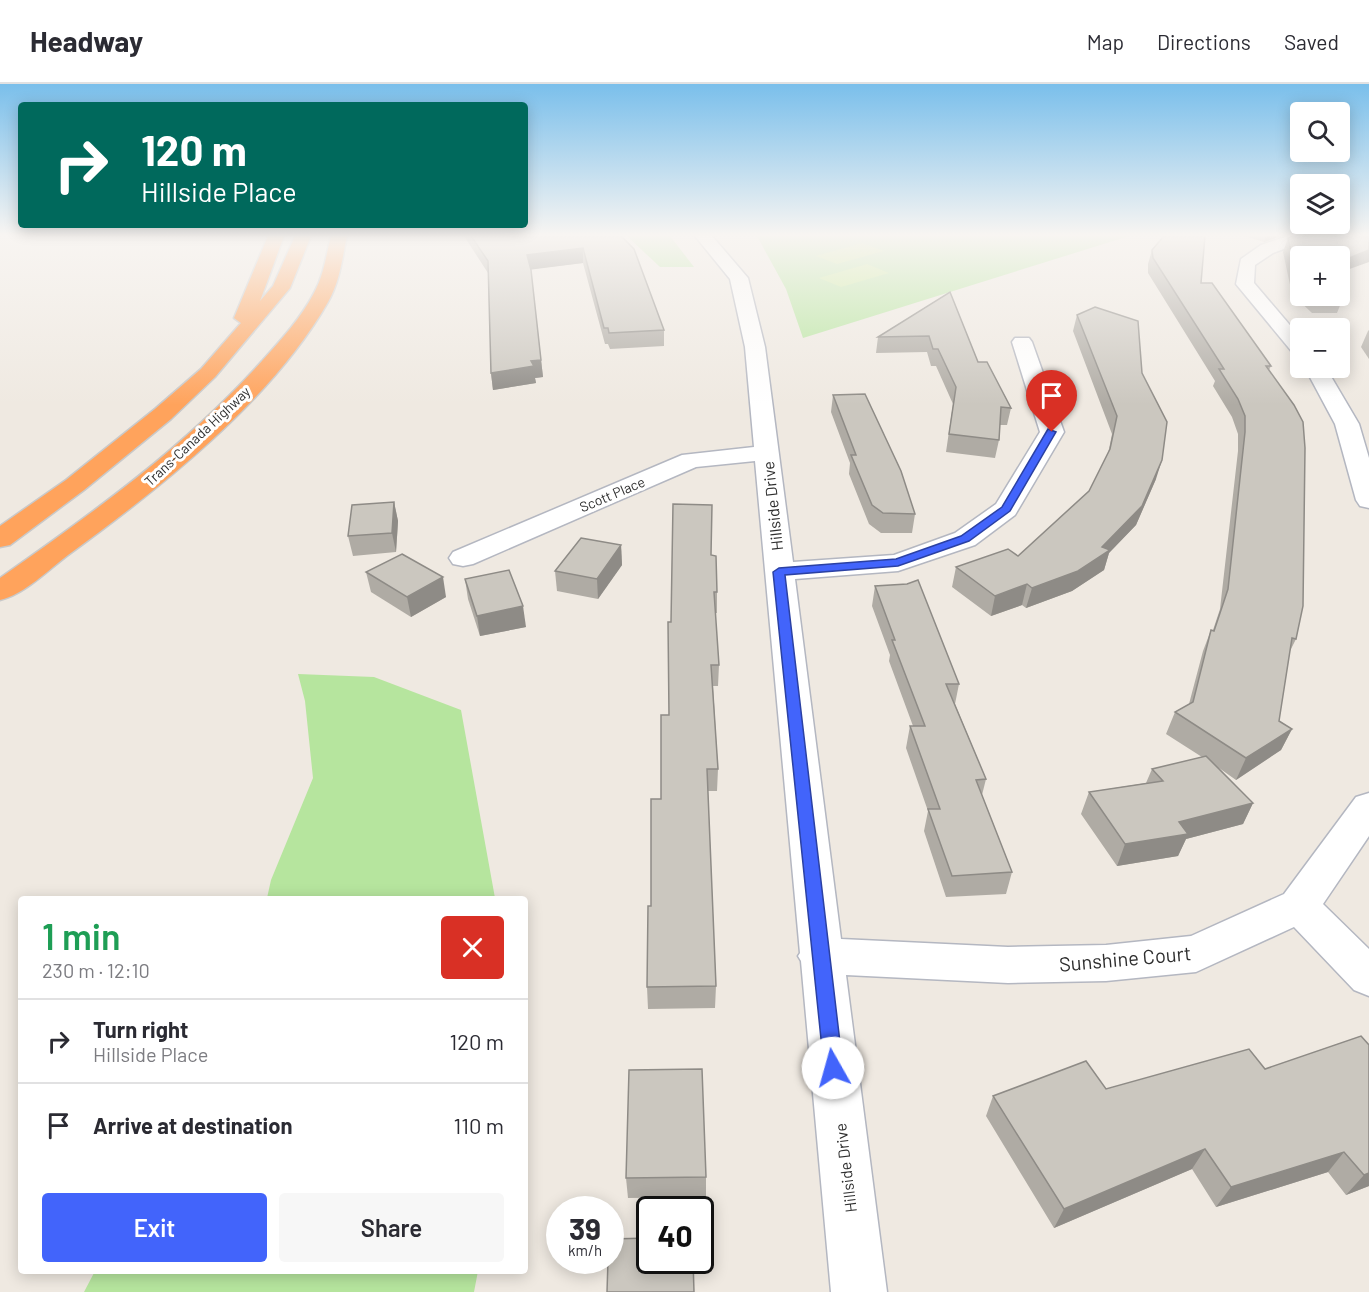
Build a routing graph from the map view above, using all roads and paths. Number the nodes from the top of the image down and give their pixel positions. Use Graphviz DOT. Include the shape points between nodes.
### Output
graph roads {
  1 [pos="254,292"];
  2 [pos="277,292"];
  3 [pos="323,292"];
  4 [pos="742,292"];
  5 [pos="1252,292"];
  6 [pos="1290,337"];
  7 [pos="1022,342"];
  8 [pos="234,344"];
  9 [pos="1322,378"];
  10 [pos="766,453"];
  11 [pos="1369,500"];
  12 [pos="0,539"];
  13 [pos="463,558"];
  14 [pos="779,572"];
  15 [pos="0,591"];
  16 [pos="1369,807"];
  17 [pos="1299,906"];
  18 [pos="820,956"];
  19 [pos="1369,977"];
  20 [pos="859,1292"];
  1 -- 8 [label="highway"];
  2 -- 8 [label="highway"];
  3 -- 15 [label="highway, Trans-Canada Highway" via="295,335 219,420 138,491"];
  4 -- 10 [label="street, Hillside Drive" via="755,347"];
  5 -- 6 [label="street"];
  7 -- 14 [label="street" via="1052,432 1006,509 965,538 898,563"];
  8 -- 12 [label="highway" via="163,414"];
  9 -- 11 [label="street" via="1347,424"];
  10 -- 13 [label="street, Scott Place" via="690,460"];
  10 -- 14 [label="street, Hillside Drive"];
  14 -- 18 [label="street, Hillside Drive"];
  16 -- 17 [label="street, Sunshine Court"];
  17 -- 18 [label="street, Sunshine Court" via="1196,954 1106,963 1008,965"];
  17 -- 19 [label="street"];
  18 -- 20 [label="street, Hillside Drive"];
}
